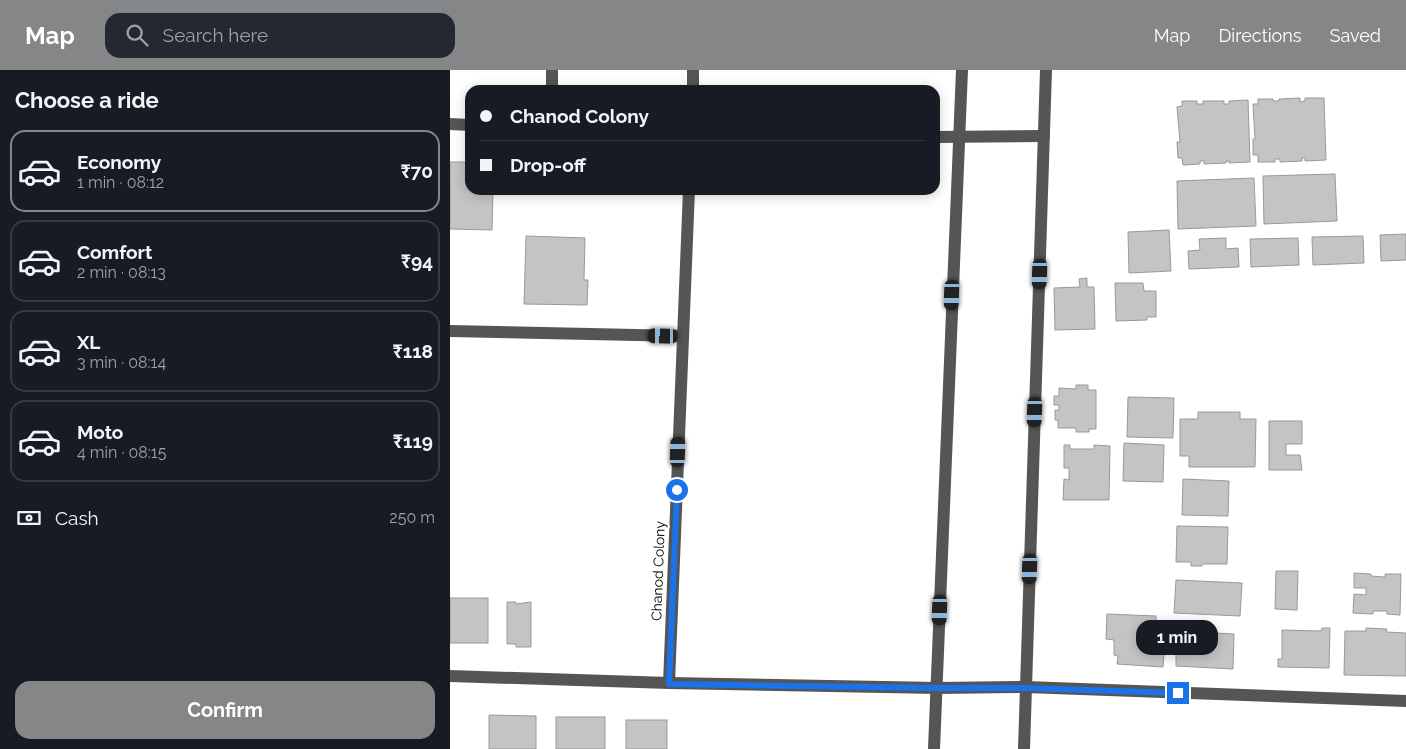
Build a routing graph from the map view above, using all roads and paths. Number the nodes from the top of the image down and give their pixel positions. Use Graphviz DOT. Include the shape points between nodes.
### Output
graph roads {
  1 [pos="552,70"];
  2 [pos="693,70"];
  3 [pos="962,70"];
  4 [pos="1046,70"];
  5 [pos="552,85"];
  6 [pos="693,85"];
  7 [pos="450,124"];
  8 [pos="465,124"];
  9 [pos="1044,136"];
  10 [pos="940,137"];
  11 [pos="959,138"];
  12 [pos="689,195"];
  13 [pos="450,331"];
  14 [pos="683,336"];
  15 [pos="450,676"];
  16 [pos="669,684"];
  17 [pos="937,688"];
  18 [pos="1026,688"];
  19 [pos="1406,701"];
  20 [pos="934,749"];
  21 [pos="1024,749"];
  1 -- 5 [label="street"];
  2 -- 6 [label="street"];
  3 -- 11 [label="street"];
  4 -- 9 [label="street"];
  7 -- 8 [label="street"];
  9 -- 11 [label="street"];
  9 -- 18 [label="street"];
  10 -- 11 [label="street"];
  11 -- 17 [label="street"];
  12 -- 14 [label="street, Chanod Colony"];
  13 -- 14 [label="street"];
  14 -- 16 [label="street, Chanod Colony"];
  15 -- 16 [label="street"];
  16 -- 17 [label="street"];
  17 -- 18 [label="street"];
  17 -- 20 [label="street"];
  18 -- 19 [label="street"];
  18 -- 21 [label="street"];
}
